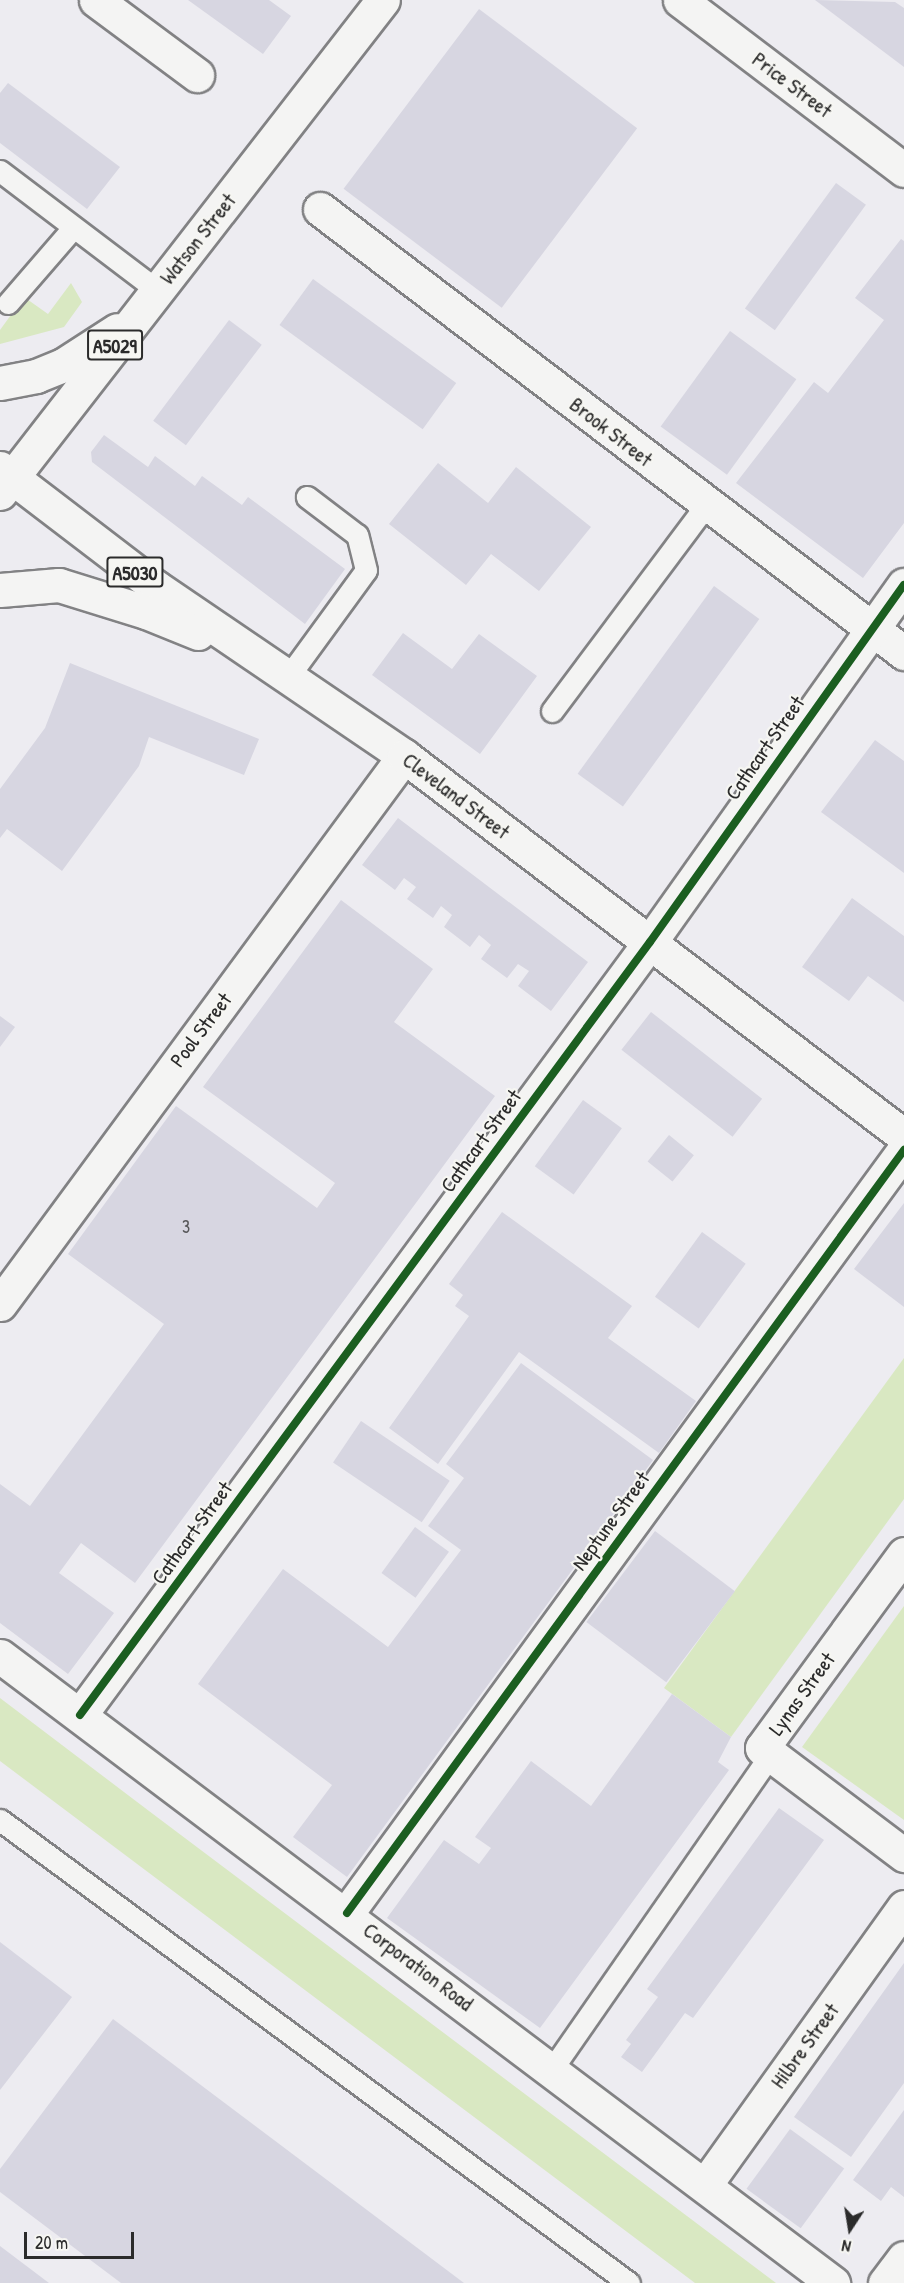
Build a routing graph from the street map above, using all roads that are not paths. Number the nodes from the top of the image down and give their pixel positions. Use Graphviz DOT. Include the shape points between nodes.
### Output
graph roads {
  1 [pos="96,0"];
  2 [pos="383,0"];
  3 [pos="680,0"];
  4 [pos="198,75"];
  5 [pos="904,170"];
  6 [pos="0,171"];
  7 [pos="320,209"];
  8 [pos="72,229"];
  9 [pos="7,296"];
  10 [pos="148,303"];
  11 [pos="0,383"];
  12 [pos="4,479"];
  13 [pos="307,497"];
  14 [pos="706,505"];
  15 [pos="904,585"];
  16 [pos="0,590"];
  17 [pos="872,629"];
  18 [pos="904,653"];
  19 [pos="276,669"];
  20 [pos="552,711"];
  21 [pos="405,756"];
  22 [pos="650,942"];
  23 [pos="904,1136"];
  24 [pos="904,1150"];
  25 [pos="0,1304"];
  26 [pos="904,1554"];
  27 [pos="0,1656"];
  28 [pos="80,1715"];
  29 [pos="770,1755"];
  30 [pos="0,1820"];
  31 [pos="904,1856"];
  32 [pos="904,1907"];
  33 [pos="347,1914"];
  34 [pos="552,2069"];
  35 [pos="705,2185"];
  36 [pos="904,2258"];
  37 [pos="629,2283"];
  38 [pos="833,2283"];
  39 [pos="885,2283"];
  1 -- 4 [label="street"];
  2 -- 10 [label="street, Watson Street / A5029"];
  3 -- 5 [label="street, Price Street"];
  6 -- 8 [label="lane"];
  7 -- 14 [label="street, Brook Street"];
  8 -- 9 [label="lane"];
  8 -- 10 [label="lane"];
  10 -- 11 [label="street" via="63,365 36,376"];
  10 -- 12 [label="street, Watson Street / A5029"];
  12 -- 19 [label="street, Cleveland Street / A5030"];
  13 -- 19 [label="lane" via="357,535 366,570"];
  14 -- 17 [label="street, Brook Street"];
  14 -- 20 [label="lane"];
  15 -- 17 [label="street, Cathcart Street"];
  16 -- 19 [label="street" via="60,585 84,591"];
  17 -- 18 [label="street, Brook Street"];
  17 -- 22 [label="street, Cathcart Street"];
  19 -- 21 [label="street, Cleveland Street / A5030"];
  21 -- 22 [label="street, Cleveland Street / A5030"];
  21 -- 25 [label="street, Pool Street"];
  22 -- 23 [label="street, Cleveland Street / A5030"];
  22 -- 28 [label="street, Cathcart Street"];
  24 -- 33 [label="street, Neptune Street"];
  26 -- 29 [label="street, Lynas Street" via="762,1748"];
  27 -- 28 [label="street, Corporation Road"];
  28 -- 33 [label="street, Corporation Road"];
  29 -- 31 [label="street, Lynas Street"];
  29 -- 34 [label="lane"];
  30 -- 37 [label="lane"];
  32 -- 35 [label="street, Hilbre Street"];
  33 -- 34 [label="street, Corporation Road"];
  34 -- 35 [label="street, Corporation Road"];
  35 -- 38 [label="street, Corporation Road"];
  36 -- 39 [label="street"];
}
